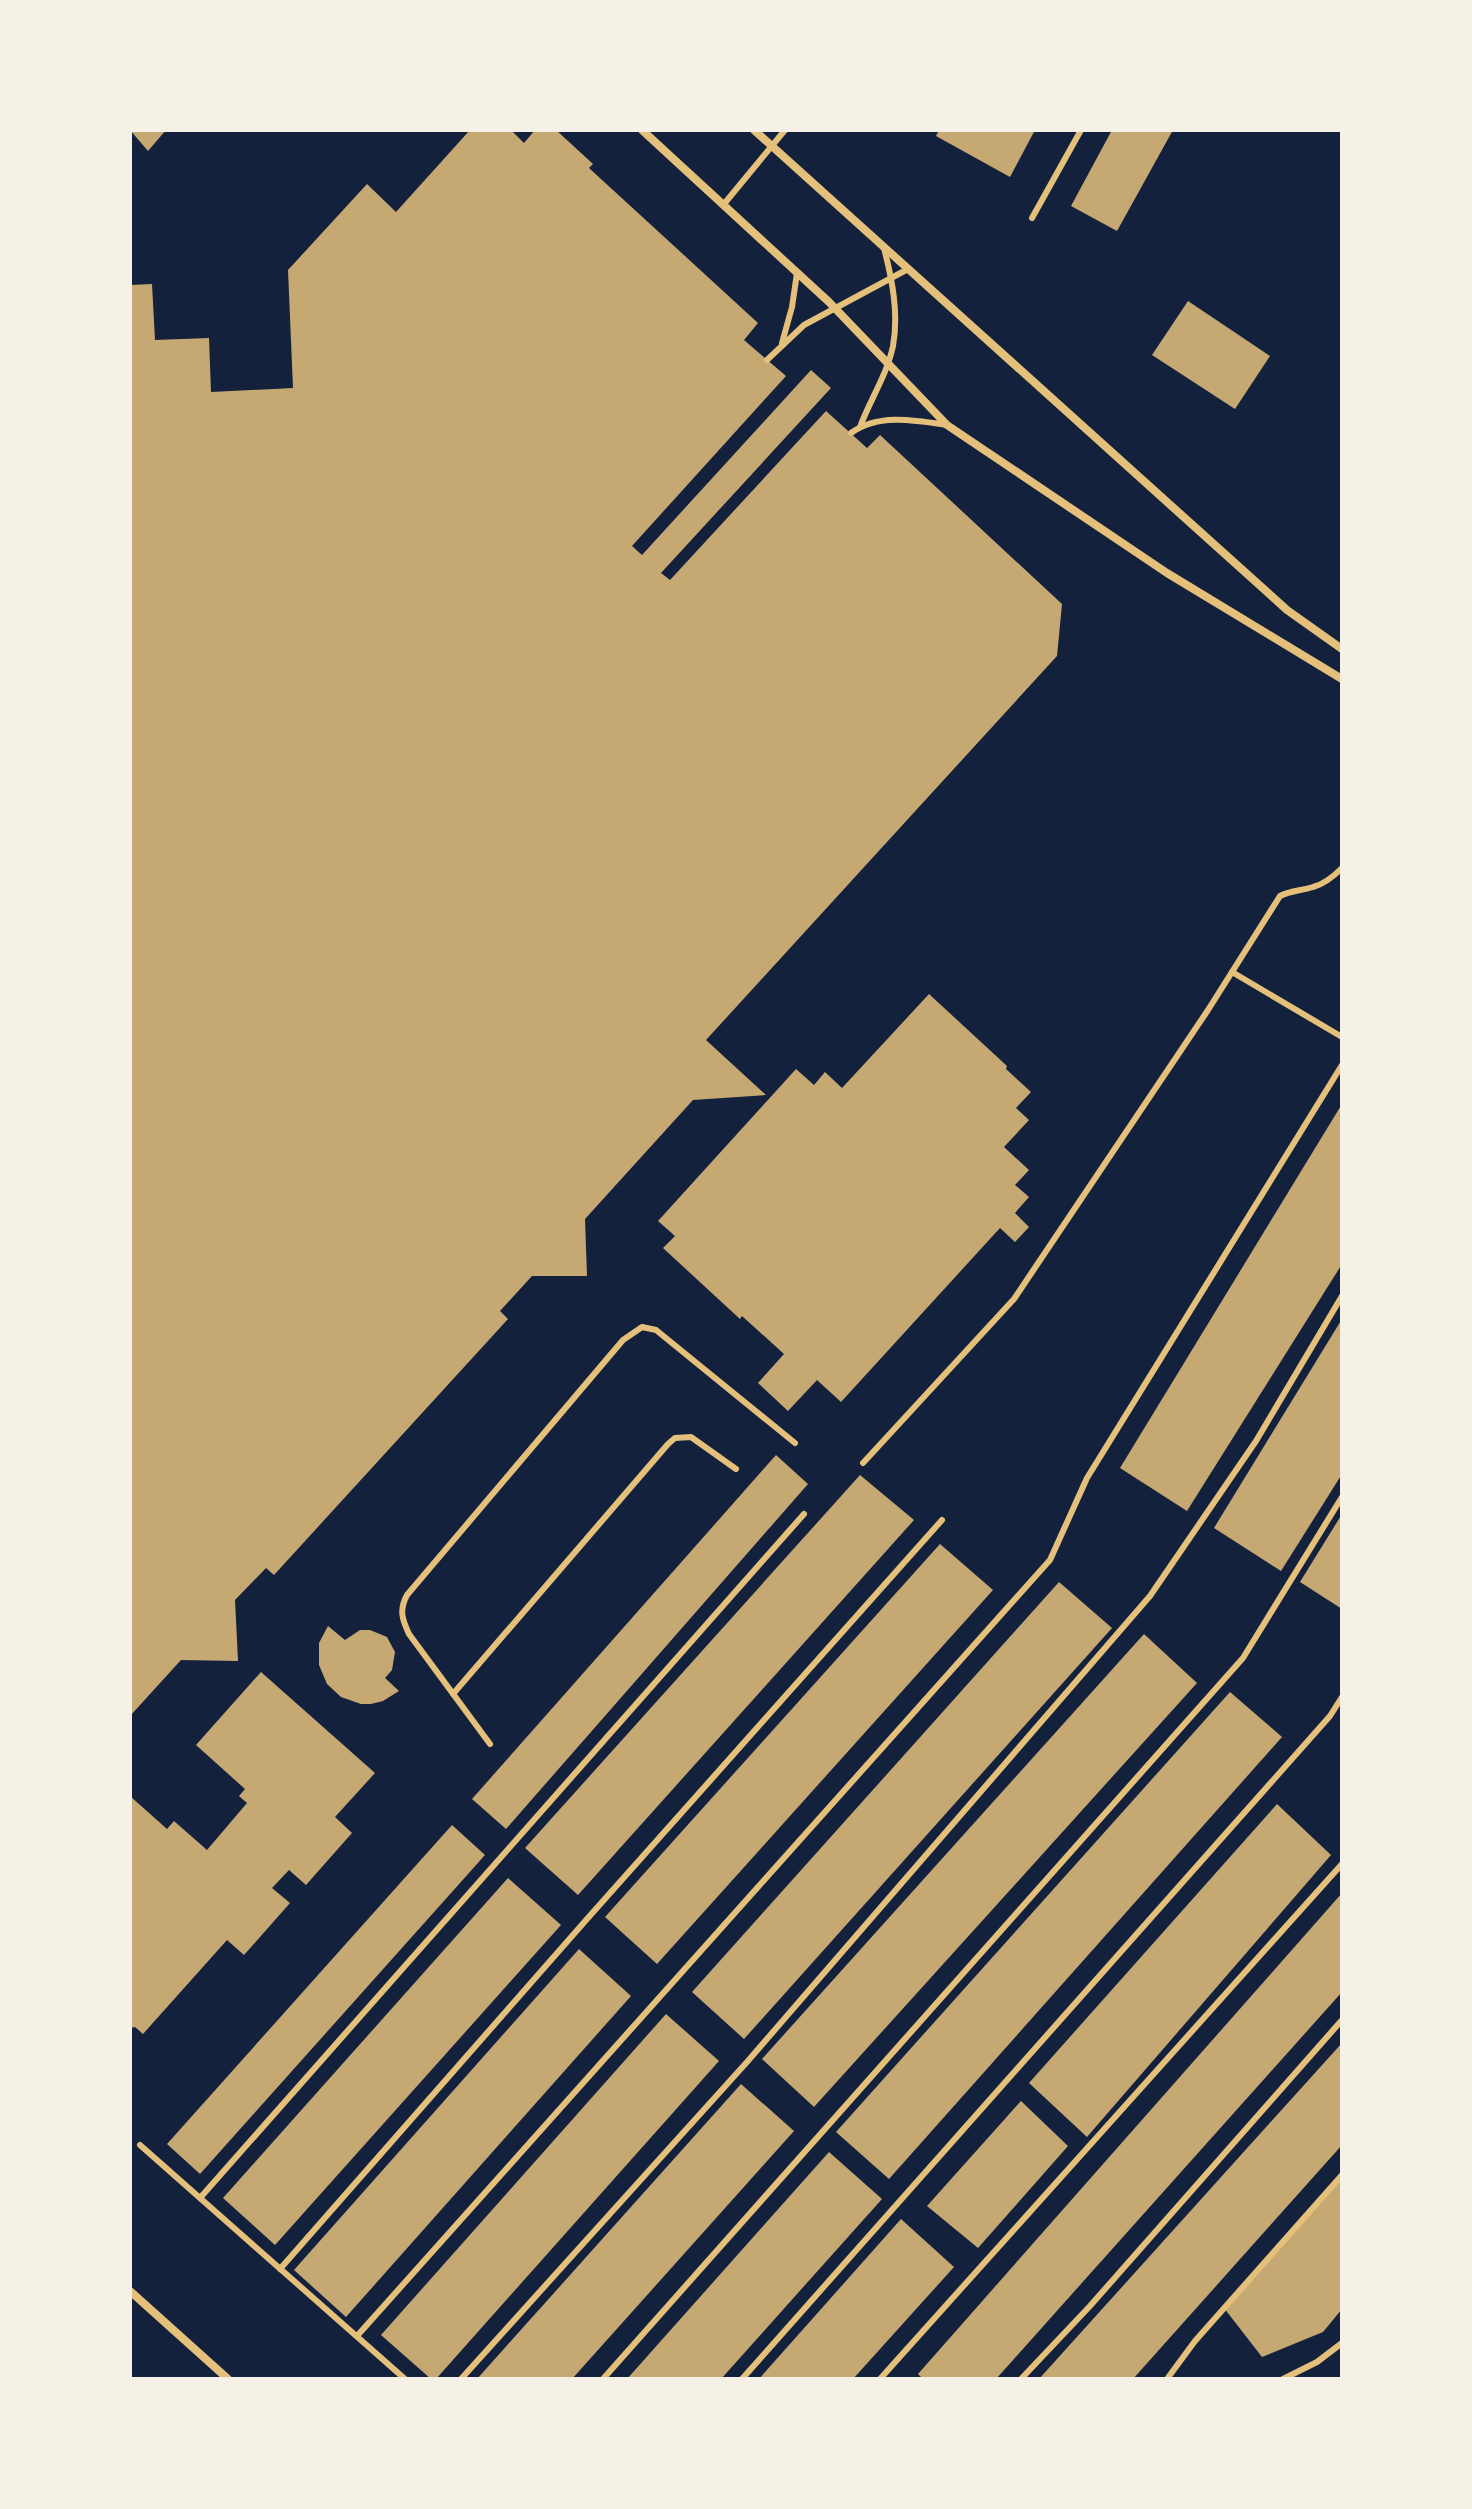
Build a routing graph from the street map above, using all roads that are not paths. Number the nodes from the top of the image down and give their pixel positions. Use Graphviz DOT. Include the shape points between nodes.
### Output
graph roads {
  1 [pos="642,130"];
  2 [pos="754,130"];
  3 [pos="785,130"];
  4 [pos="1081,130"];
  5 [pos="772,147"];
  6 [pos="724,204"];
  7 [pos="1032,218"];
  8 [pos="884,248"];
  9 [pos="908,269"];
  10 [pos="797,272"];
  11 [pos="891,276"];
  12 [pos="835,308"];
  13 [pos="782,343"];
  14 [pos="767,360"];
  15 [pos="887,362"];
  16 [pos="947,425"];
  17 [pos="860,427"];
  18 [pos="851,433"];
  19 [pos="1342,649"];
  20 [pos="1342,679"];
  21 [pos="1342,868"];
  22 [pos="1232,972"];
  23 [pos="1342,1037"];
  24 [pos="1342,1065"];
  25 [pos="1342,1296"];
  26 [pos="795,1443"];
  27 [pos="863,1463"];
  28 [pos="736,1469"];
  29 [pos="1342,1497"];
  30 [pos="804,1514"];
  31 [pos="942,1520"];
  32 [pos="453,1694"];
  33 [pos="1342,1697"];
  34 [pos="490,1744"];
  35 [pos="1342,1864"];
  36 [pos="1342,2020"];
  37 [pos="140,2145"];
  38 [pos="1342,2175"];
  39 [pos="200,2198"];
  40 [pos="280,2269"];
  41 [pos="130,2291"];
  42 [pos="357,2336"];
  43 [pos="1342,2343"];
  44 [pos="886,2373"];
  45 [pos="228,2379"];
  46 [pos="405,2379"];
  47 [pos="461,2379"];
  48 [pos="603,2379"];
  49 [pos="742,2379"];
  50 [pos="880,2379"];
  51 [pos="893,2379"];
  52 [pos="1021,2379"];
  53 [pos="1167,2379"];
  54 [pos="1283,2379"];
  1 -- 6 [label="street"];
  2 -- 5 [label="street"];
  3 -- 5 [label="lane"];
  4 -- 7 [label="lane"];
  5 -- 6 [label="lane"];
  5 -- 8 [label="street"];
  6 -- 10 [label="street"];
  8 -- 9 [label="street"];
  8 -- 11 [label="lane"];
  9 -- 11 [label="lane"];
  9 -- 19 [label="street" via="1276,601"];
  10 -- 12 [label="street"];
  10 -- 13 [label="lane"];
  11 -- 12 [label="lane"];
  11 -- 15 [label="lane" via="893,345"];
  12 -- 13 [label="lane"];
  12 -- 15 [label="street"];
  13 -- 14 [label="lane"];
  15 -- 16 [label="street"];
  15 -- 17 [label="lane"];
  16 -- 17 [label="lane" via="886,419"];
  16 -- 20 [label="street" via="1167,573"];
  17 -- 18 [label="lane"];
  21 -- 22 [label="lane" via="1315,887 1280,896"];
  22 -- 23 [label="lane"];
  22 -- 27 [label="lane" via="1014,1299"];
  24 -- 42 [label="lane" via="1087,1478 1050,1560"];
  25 -- 47 [label="lane" via="1256,1441 1150,1596 747,2062"];
  26 -- 32 [label="lane" via="656,1330 642,1327 633,1332 402,1604 409,1634"];
  28 -- 32 [label="lane" via="691,1437 675,1438"];
  29 -- 48 [label="lane" via="1243,1658"];
  30 -- 39 [label="lane"];
  31 -- 40 [label="lane"];
  32 -- 34 [label="lane"];
  33 -- 49 [label="lane"];
  35 -- 44 [label="lane"];
  36 -- 52 [label="lane"];
  37 -- 39 [label="lane"];
  38 -- 53 [label="lane"];
  39 -- 40 [label="lane"];
  40 -- 42 [label="lane"];
  41 -- 45 [label="street"];
  42 -- 46 [label="lane"];
  43 -- 54 [label="lane"];
  44 -- 50 [label="lane"];
  44 -- 51 [label="lane"];
}
